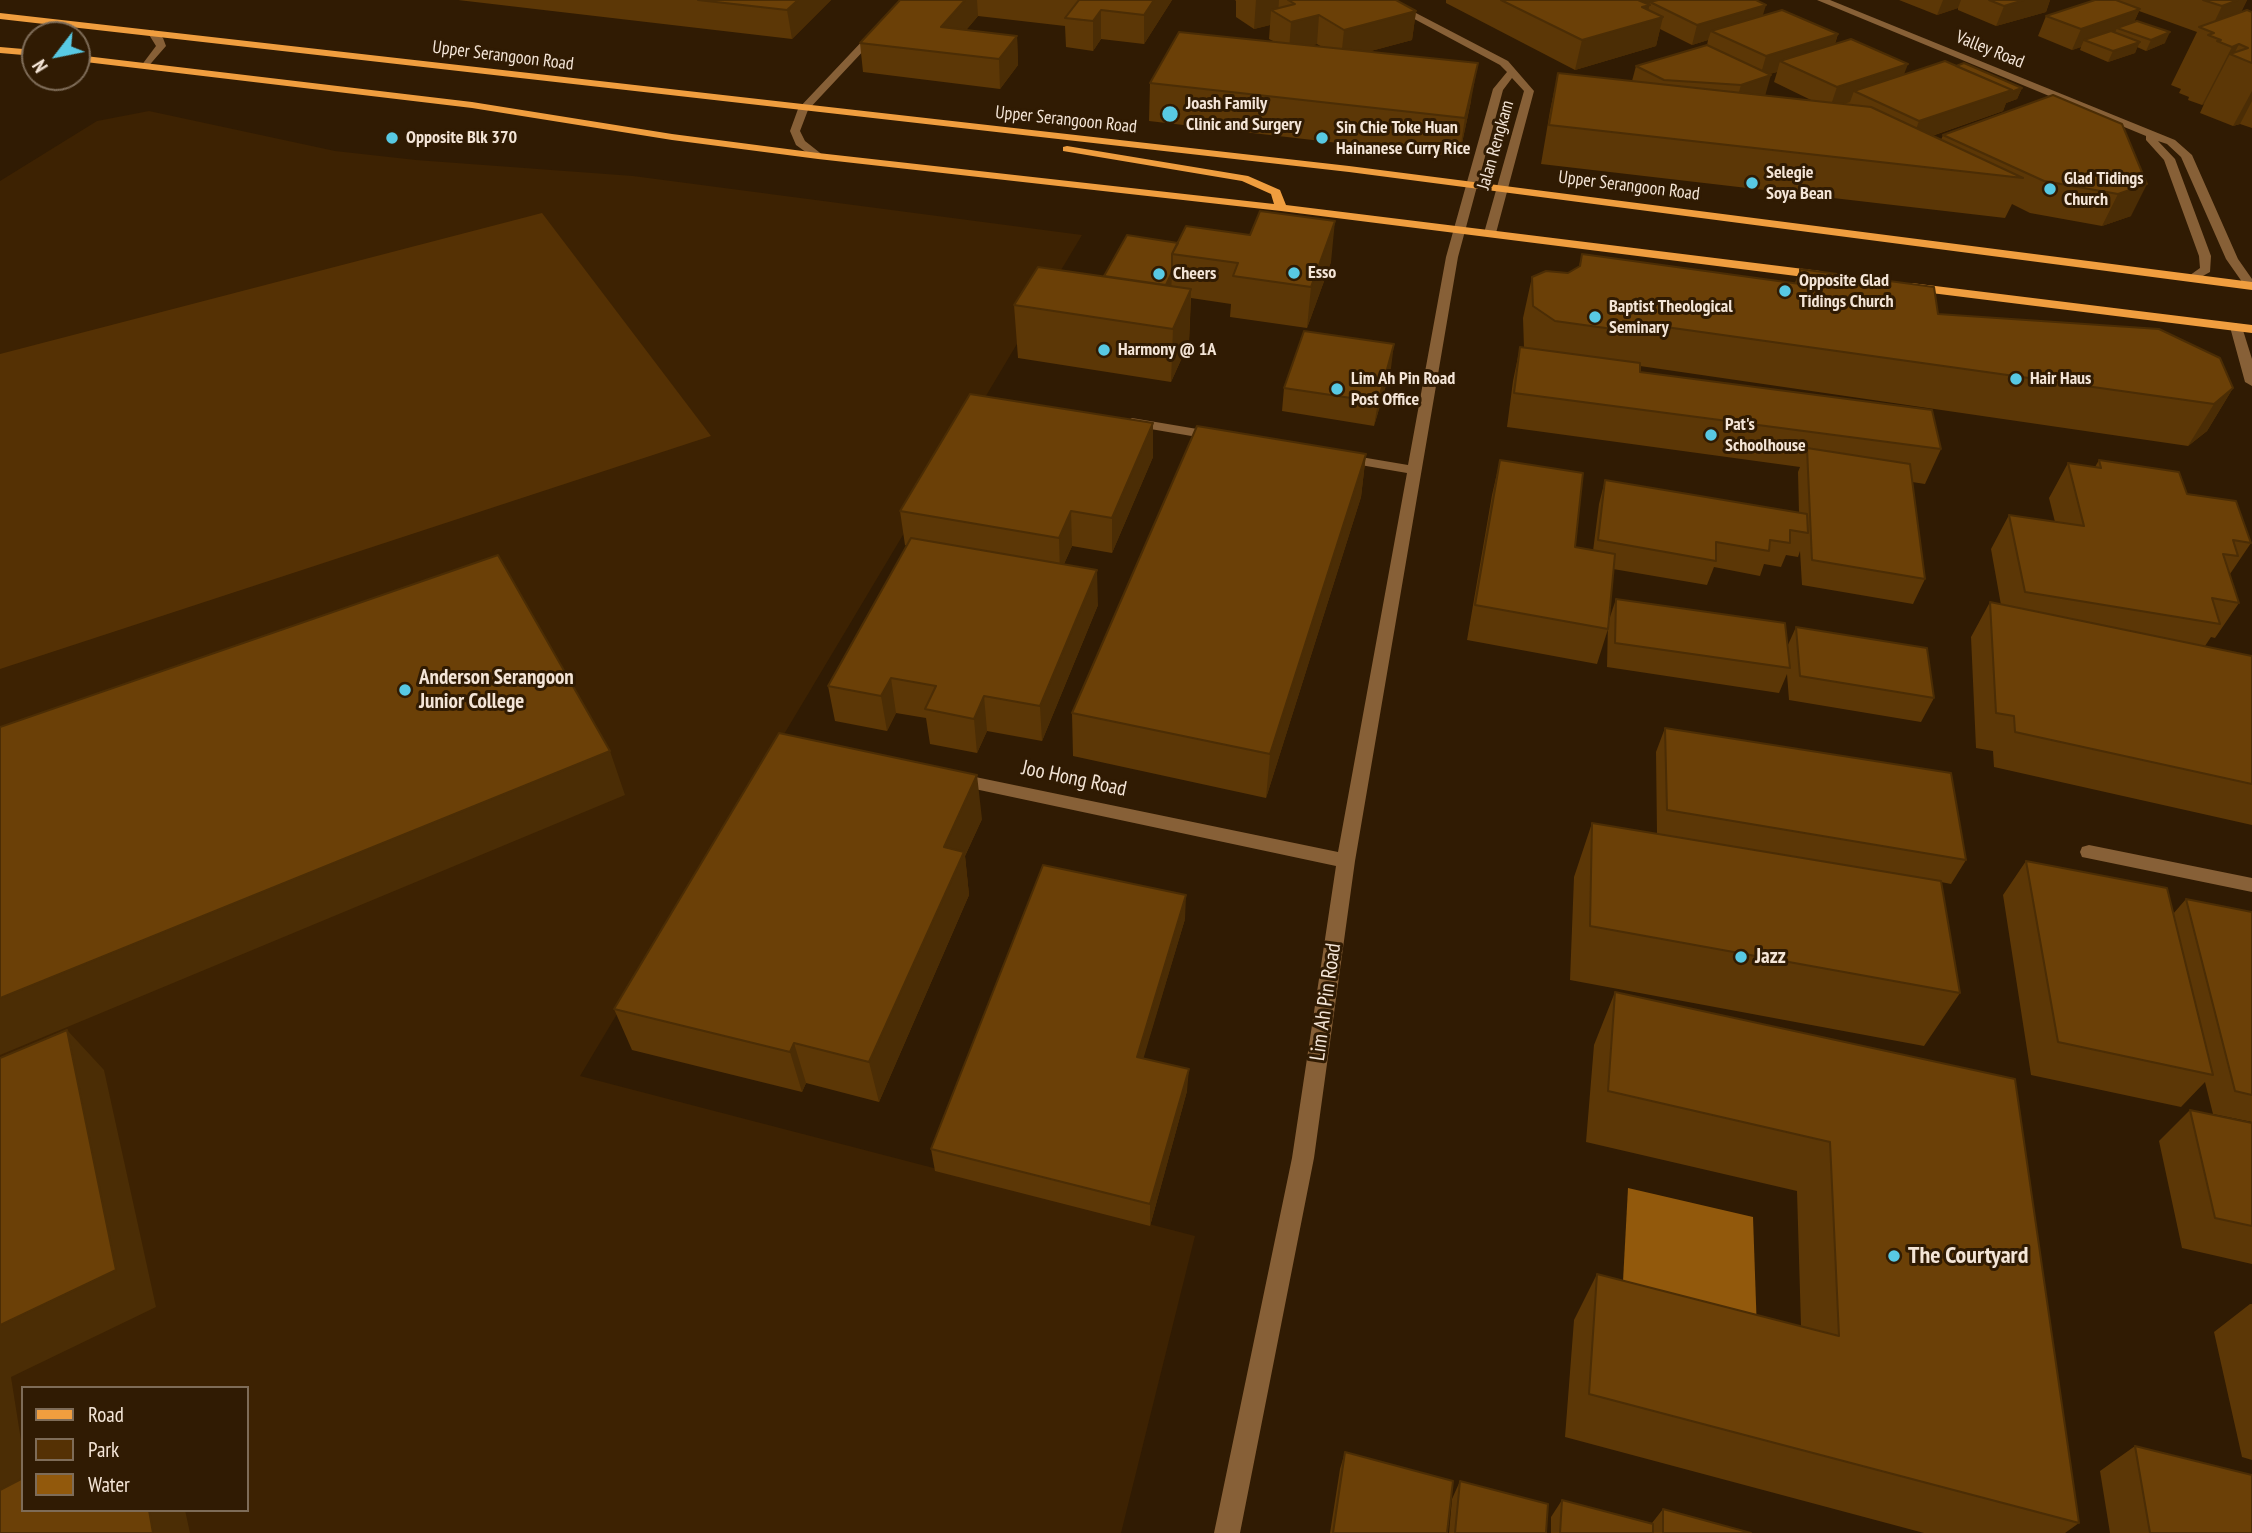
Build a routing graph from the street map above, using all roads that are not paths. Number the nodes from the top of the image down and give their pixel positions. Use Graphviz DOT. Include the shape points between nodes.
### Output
graph roads {
  1 [pos="906,0"];
  2 [pos="1384,0"];
  3 [pos="1822,0"];
  4 [pos="0,16"];
  5 [pos="153,33"];
  6 [pos="0,50"];
  7 [pos="21,52"];
  8 [pos="91,60"];
  9 [pos="146,66"];
  10 [pos="1513,72"];
  11 [pos="803,109"];
  12 [pos="974,127"];
  13 [pos="2145,133"];
  14 [pos="818,156"];
  15 [pos="1471,184"];
  16 [pos="1502,187"];
  17 [pos="1281,208"];
  18 [pos="1460,230"];
  19 [pos="1490,233"];
  20 [pos="1832,277"];
  21 [pos="2192,278"];
  22 [pos="1899,286"];
  23 [pos="2252,286"];
  24 [pos="2236,327"];
  25 [pos="2252,329"];
  26 [pos="2252,382"];
  27 [pos="1121,420"];
  28 [pos="1227,438"];
  29 [pos="1321,454"];
  30 [pos="1415,470"];
  31 [pos="939,775"];
  32 [pos="2089,852"];
  33 [pos="1346,861"];
  34 [pos="2252,884"];
  35 [pos="1227,1533"];
  1 -- 11 [label="street"];
  2 -- 10 [label="street, Jalan Rengkam"];
  3 -- 13 [label="street, Valley Road"];
  4 -- 5 [label="main road, Upper Serangoon Road"];
  5 -- 9 [label="street" via="161,46"];
  5 -- 11 [label="main road, Upper Serangoon Road"];
  6 -- 7 [label="main road"];
  8 -- 9 [label="main road"];
  9 -- 14 [label="main road" via="472,105"];
  10 -- 15 [label="street, Jalan Rengkam" via="1498,89"];
  10 -- 16 [label="street, Jalan Rengkam" via="1529,91"];
  11 -- 12 [label="main road, Upper Serangoon Road"];
  11 -- 14 [label="street" via="795,131 800,143"];
  12 -- 15 [label="main road, Upper Serangoon Road"];
  12 -- 17 [label="main road" via="1029,142 1244,178 1276,192"];
  13 -- 21 [label="street, Valley Road" via="2169,159 2206,256 2206,269"];
  13 -- 23 [label="street, Valley Road" via="2171,142 2186,155 2232,259"];
  14 -- 17 [label="main road"];
  15 -- 16 [label="main road, Upper Serangoon Road"];
  15 -- 18 [label="street, Jalan Rengkam"];
  16 -- 19 [label="street, Jalan Rengkam"];
  16 -- 21 [label="main road, Upper Serangoon Road"];
  17 -- 18 [label="main road"];
  18 -- 19 [label="main road"];
  18 -- 30 [label="street, Lim Ah Pin Road"];
  19 -- 20 [label="main road"];
  21 -- 23 [label="main road, Upper Serangoon Road"];
  22 -- 24 [label="main road"];
  24 -- 25 [label="main road"];
  24 -- 26 [label="street"];
  27 -- 28 [label="street"];
  29 -- 30 [label="street"];
  30 -- 33 [label="street, Lim Ah Pin Road"];
  31 -- 33 [label="street, Joo Hong Road"];
  32 -- 34 [label="street"];
  33 -- 35 [label="street, Lim Ah Pin Road" via="1303,1158"];
}
